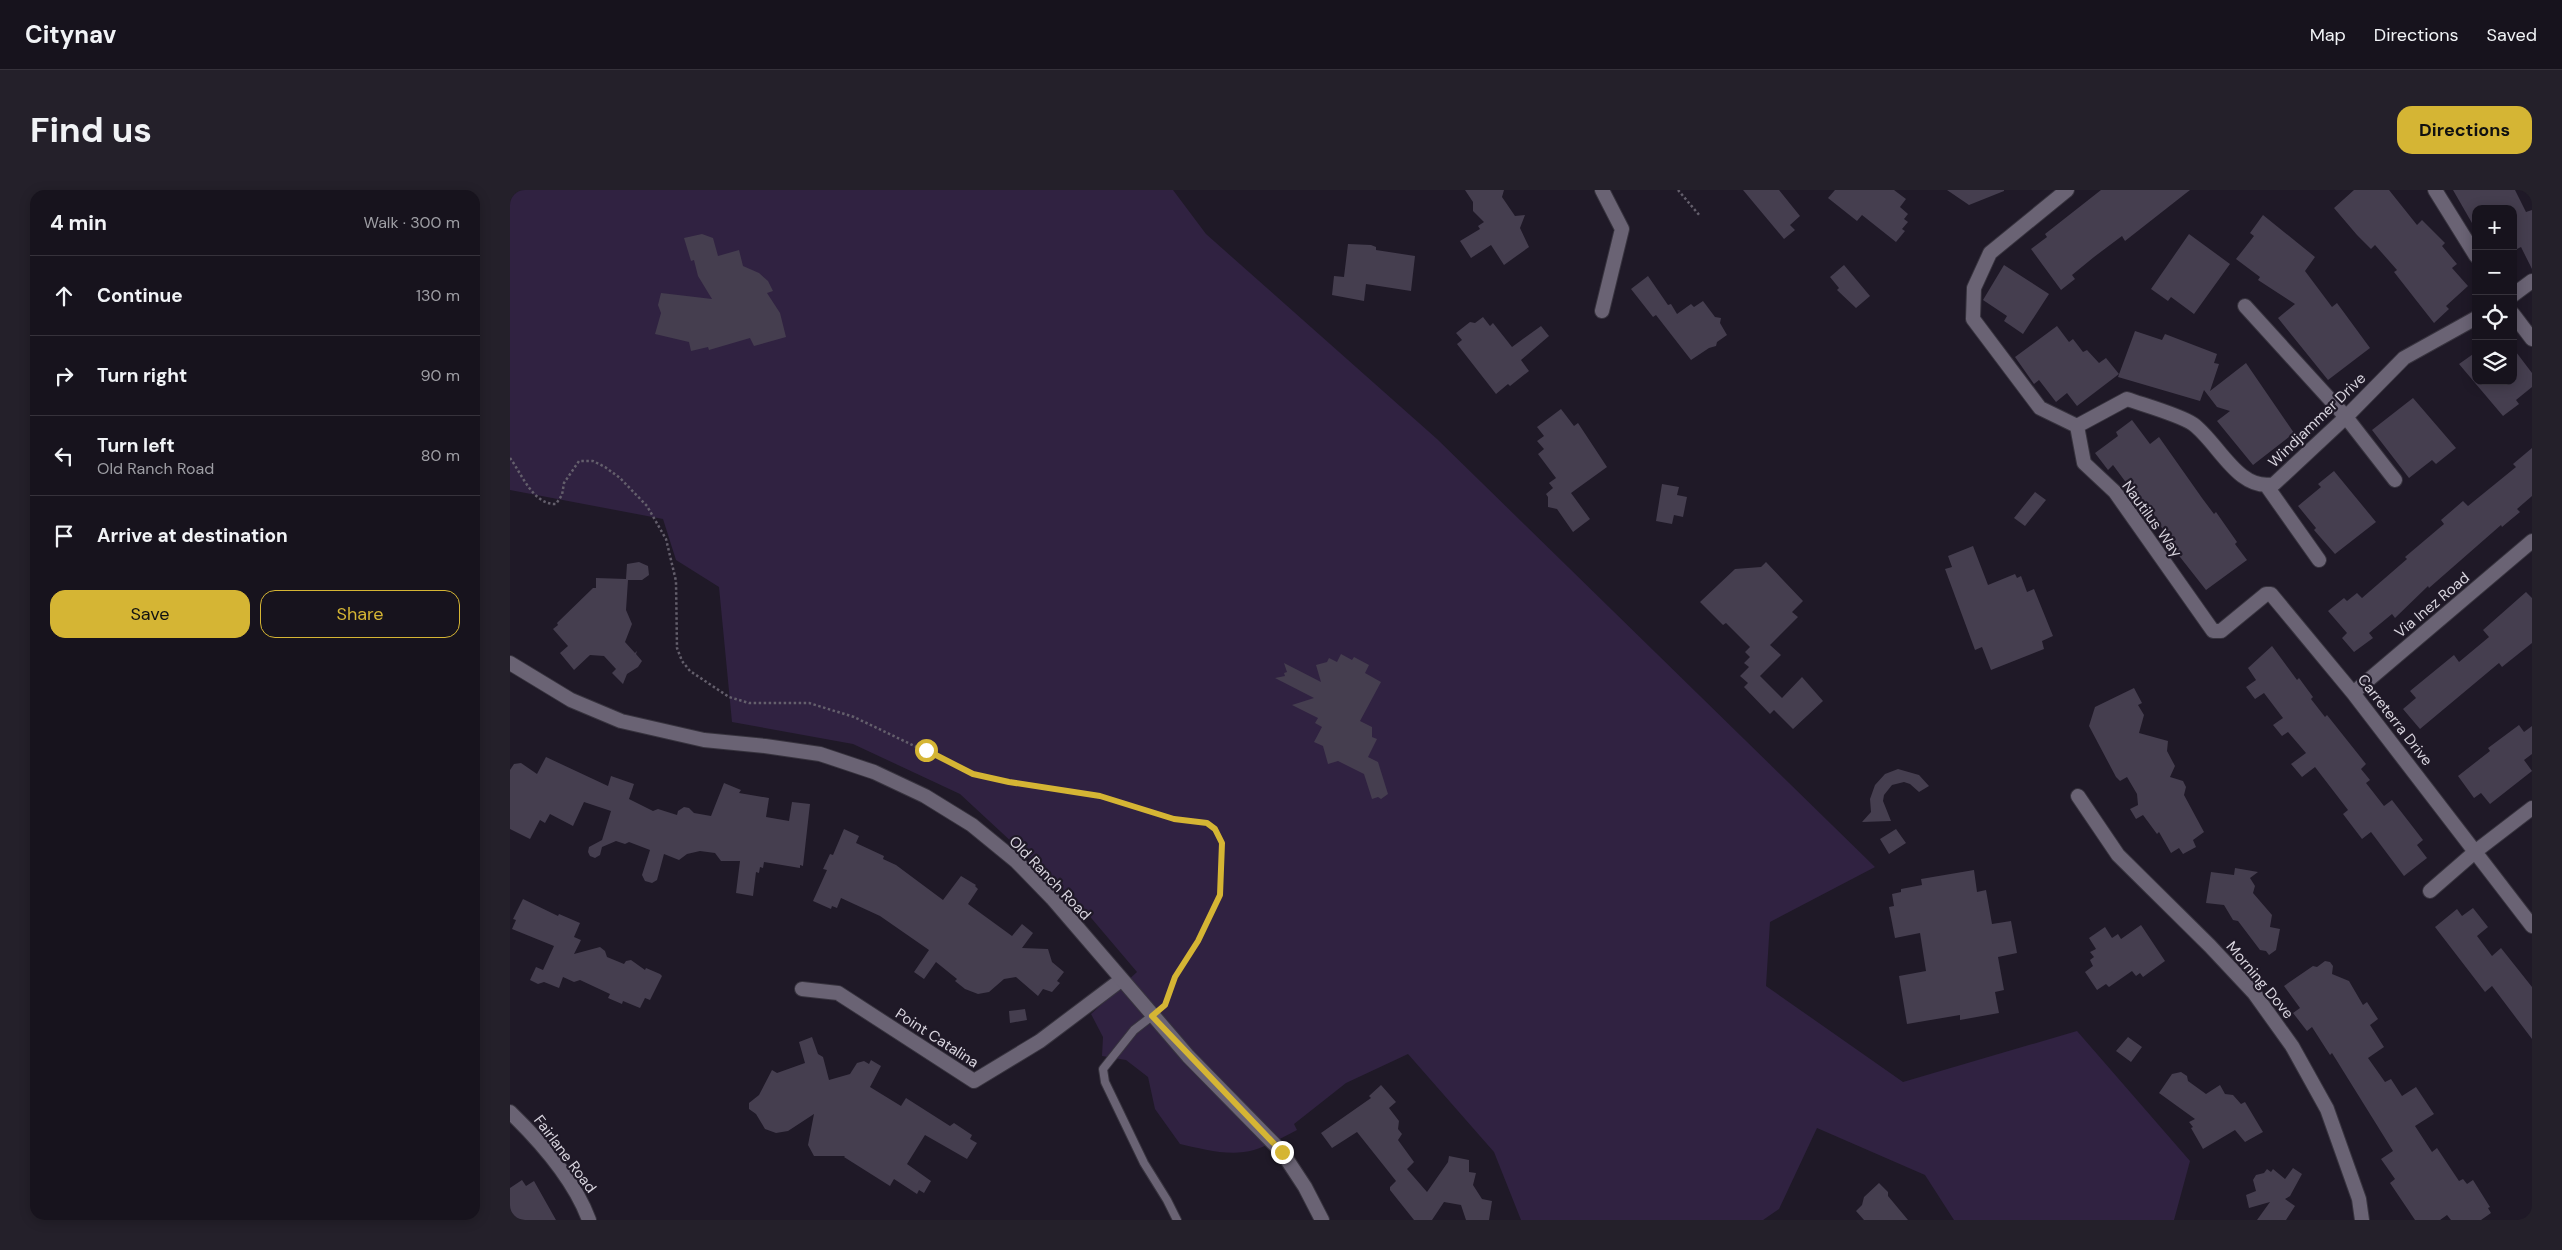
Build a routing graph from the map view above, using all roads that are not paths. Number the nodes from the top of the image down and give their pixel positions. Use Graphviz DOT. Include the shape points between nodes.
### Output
graph roads {
  1 [pos="1602,190"];
  2 [pos="2067,190"];
  3 [pos="2435,190"];
  4 [pos="2472,250"];
  5 [pos="2532,281"];
  6 [pos="2517,292"];
  7 [pos="2245,306"];
  8 [pos="1602,310"];
  9 [pos="2517,319"];
  10 [pos="2472,320"];
  11 [pos="2532,339"];
  12 [pos="2346,417"];
  13 [pos="2077,426"];
  14 [pos="2395,480"];
  15 [pos="2266,486"];
  16 [pos="2532,541"];
  17 [pos="2320,560"];
  18 [pos="2214,631"];
  19 [pos="510,663"];
  20 [pos="2353,693"];
  21 [pos="2078,796"];
  22 [pos="2532,808"];
  23 [pos="2476,851"];
  24 [pos="2430,891"];
  25 [pos="2532,926"];
  26 [pos="1121,980"];
  27 [pos="802,989"];
  28 [pos="1152,1016"];
  29 [pos="510,1112"];
  30 [pos="589,1220"];
  31 [pos="1176,1220"];
  32 [pos="1322,1220"];
  33 [pos="2362,1220"];
  1 -- 8 [label="street" via="1622,229"];
  2 -- 13 [label="street" via="1990,253 1974,288 1973,319 2040,408"];
  3 -- 4 [label="street"];
  5 -- 6 [label="street"];
  7 -- 12 [label="street"];
  9 -- 11 [label="street"];
  10 -- 12 [label="street, Windjammer Drive" via="2404,358"];
  12 -- 14 [label="street"];
  12 -- 15 [label="street, Windjammer Drive" via="2280,480"];
  13 -- 15 [label="street, Windjammer Drive" via="2127,399 2192,424 2237,470 2249,480"];
  13 -- 18 [label="street, Nautilus Way" via="2084,463 2115,492"];
  15 -- 17 [label="street"];
  16 -- 20 [label="street, Via Inez Road"];
  18 -- 20 [label="street, Carreterra Drive" via="2221,631 2266,594 2271,594"];
  19 -- 26 [label="street, Old Ranch Road" via="571,700 621,721 704,740 820,754 874,772 924,796 972,825 1016,862 1052,898"];
  20 -- 23 [label="street, Carreterra Drive"];
  21 -- 33 [label="street, Morning Dove" via="2118,855 2241,980 2292,1046 2327,1109 2359,1199"];
  22 -- 23 [label="street"];
  23 -- 24 [label="street"];
  23 -- 25 [label="street, Carreterra Drive"];
  26 -- 27 [label="street, Point Catalina" via="1040,1041 974,1081 838,993"];
  26 -- 28 [label="street, Old Ranch Road"];
  28 -- 31 [label="lane" via="1134,1030 1103,1070 1105,1082 1144,1163"];
  28 -- 32 [label="street, Old Ranch Road" via="1282,1152"];
  29 -- 30 [label="street, Fairlane Road" via="530,1131 581,1199"];
}
